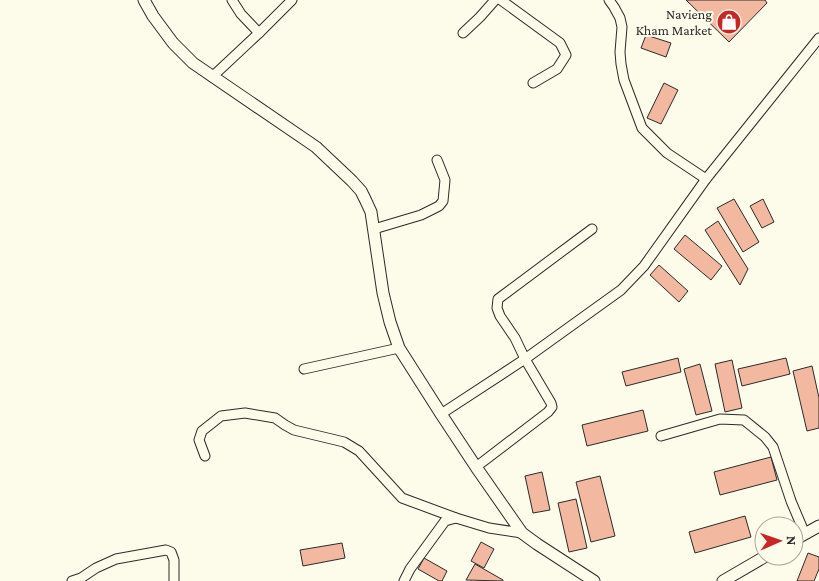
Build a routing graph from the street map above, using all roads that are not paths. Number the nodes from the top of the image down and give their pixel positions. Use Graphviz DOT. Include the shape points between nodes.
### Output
graph roads {
  1 [pos="144,0"];
  2 [pos="232,0"];
  3 [pos="292,0"];
  4 [pos="495,0"];
  5 [pos="501,0"];
  6 [pos="609,0"];
  7 [pos="259,33"];
  8 [pos="463,33"];
  9 [pos="819,38"];
  10 [pos="212,77"];
  11 [pos="533,83"];
  12 [pos="437,160"];
  13 [pos="706,179"];
  14 [pos="374,229"];
  15 [pos="592,229"];
  16 [pos="399,348"];
  17 [pos="525,359"];
  18 [pos="304,369"];
  19 [pos="441,414"];
  20 [pos="661,436"];
  21 [pos="205,456"];
  22 [pos="476,467"];
  23 [pos="456,518"];
  24 [pos="819,526"];
  25 [pos="522,533"];
  26 [pos="805,534"];
  27 [pos="754,563"];
  28 [pos="72,581"];
  29 [pos="174,581"];
  30 [pos="404,581"];
  31 [pos="594,581"];
  32 [pos="722,581"];
  1 -- 10 [label="street" via="173,43"];
  2 -- 7 [label="street"];
  3 -- 7 [label="street"];
  4 -- 8 [label="street"];
  5 -- 11 [label="street" via="560,44 566,55 556,69"];
  6 -- 13 [label="street" via="620,18 622,72 642,128 667,153"];
  7 -- 10 [label="street"];
  9 -- 13 [label="street"];
  10 -- 14 [label="street" via="329,158 361,191 371,212"];
  12 -- 14 [label="street" via="444,180 443,201 439,206"];
  13 -- 17 [label="street" via="644,266 621,290"];
  14 -- 16 [label="street" via="383,293"];
  15 -- 17 [label="street" via="498,299 500,316"];
  16 -- 18 [label="street"];
  16 -- 19 [label="street"];
  17 -- 19 [label="street"];
  17 -- 22 [label="street" via="552,407"];
  19 -- 22 [label="street"];
  20 -- 26 [label="street" via="720,419 744,420 773,447"];
  21 -- 23 [label="street" via="199,440 202,431 221,416 245,413 275,418 294,430 352,446 402,498"];
  22 -- 25 [label="street"];
  23 -- 25 [label="street"];
  23 -- 30 [label="street" via="445,521"];
  24 -- 26 [label="street"];
  25 -- 31 [label="street"];
  27 -- 32 [label="street"];
  28 -- 29 [label="street" via="116,558 166,550 171,552 174,560"];
}
